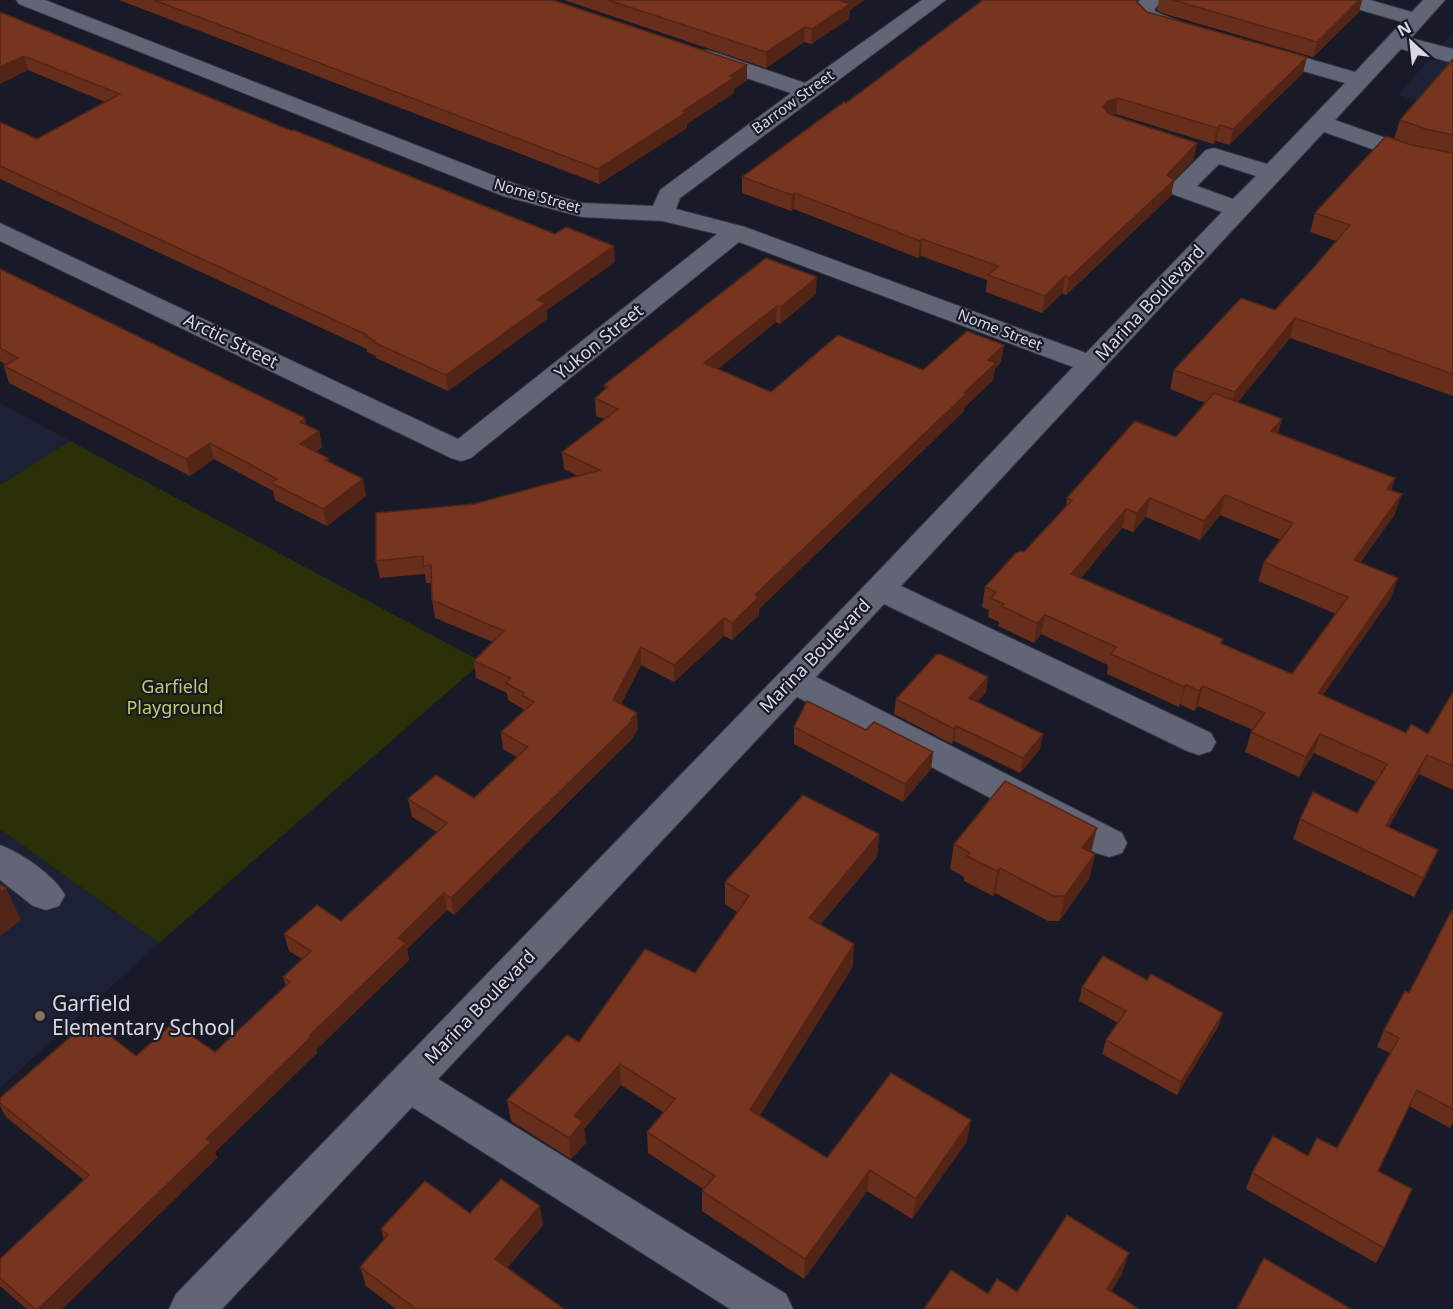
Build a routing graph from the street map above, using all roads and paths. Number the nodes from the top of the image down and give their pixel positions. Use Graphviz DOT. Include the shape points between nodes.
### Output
graph roads {
  1 [pos="26,0"];
  2 [pos="936,0"];
  3 [pos="1152,0"];
  4 [pos="1347,0"];
  5 [pos="1416,20"];
  6 [pos="1195,33"];
  7 [pos="1239,46"];
  8 [pos="689,51"];
  9 [pos="1453,56"];
  10 [pos="1360,81"];
  11 [pos="808,91"];
  12 [pos="1320,123"];
  13 [pos="1453,164"];
  14 [pos="1272,173"];
  15 [pos="1238,209"];
  16 [pos="662,214"];
  17 [pos="0,231"];
  18 [pos="736,232"];
  19 [pos="1092,365"];
  20 [pos="461,452"];
  21 [pos="880,589"];
  22 [pos="793,680"];
  23 [pos="1199,742"];
  24 [pos="1109,843"];
  25 [pos="0,860"];
  26 [pos="46,895"];
  27 [pos="408,1082"];
  28 [pos="192,1309"];
  29 [pos="770,1309"];
  1 -- 16 [label="street, Nome Street" via="512,191 582,210"];
  2 -- 11 [label="street, Barrow Street"];
  3 -- 6 [label="street" via="1142,11 1147,16"];
  4 -- 5 [label="street"];
  5 -- 9 [label="street"];
  5 -- 10 [label="street, Marina Boulevard"];
  7 -- 10 [label="street"];
  8 -- 11 [label="street"];
  10 -- 12 [label="street, Marina Boulevard"];
  11 -- 16 [label="street, Barrow Street" via="669,195"];
  12 -- 13 [label="street" via="1414,156"];
  12 -- 14 [label="street, Marina Boulevard"];
  14 -- 15 [label="street, Marina Boulevard"];
  14 -- 15 [label="street" via="1203,152 1181,189"];
  15 -- 19 [label="street, Marina Boulevard"];
  16 -- 18 [label="street, Nome Street"];
  17 -- 20 [label="street, Arctic Street"];
  18 -- 19 [label="street, Nome Street"];
  18 -- 20 [label="street, Yukon Street"];
  19 -- 21 [label="street, Marina Boulevard"];
  21 -- 22 [label="street, Marina Boulevard"];
  21 -- 23 [label="street"];
  22 -- 24 [label="street"];
  22 -- 27 [label="street, Marina Boulevard"];
  25 -- 26 [label="street"];
  27 -- 28 [label="street, Marina Boulevard"];
  27 -- 29 [label="street"];
}
